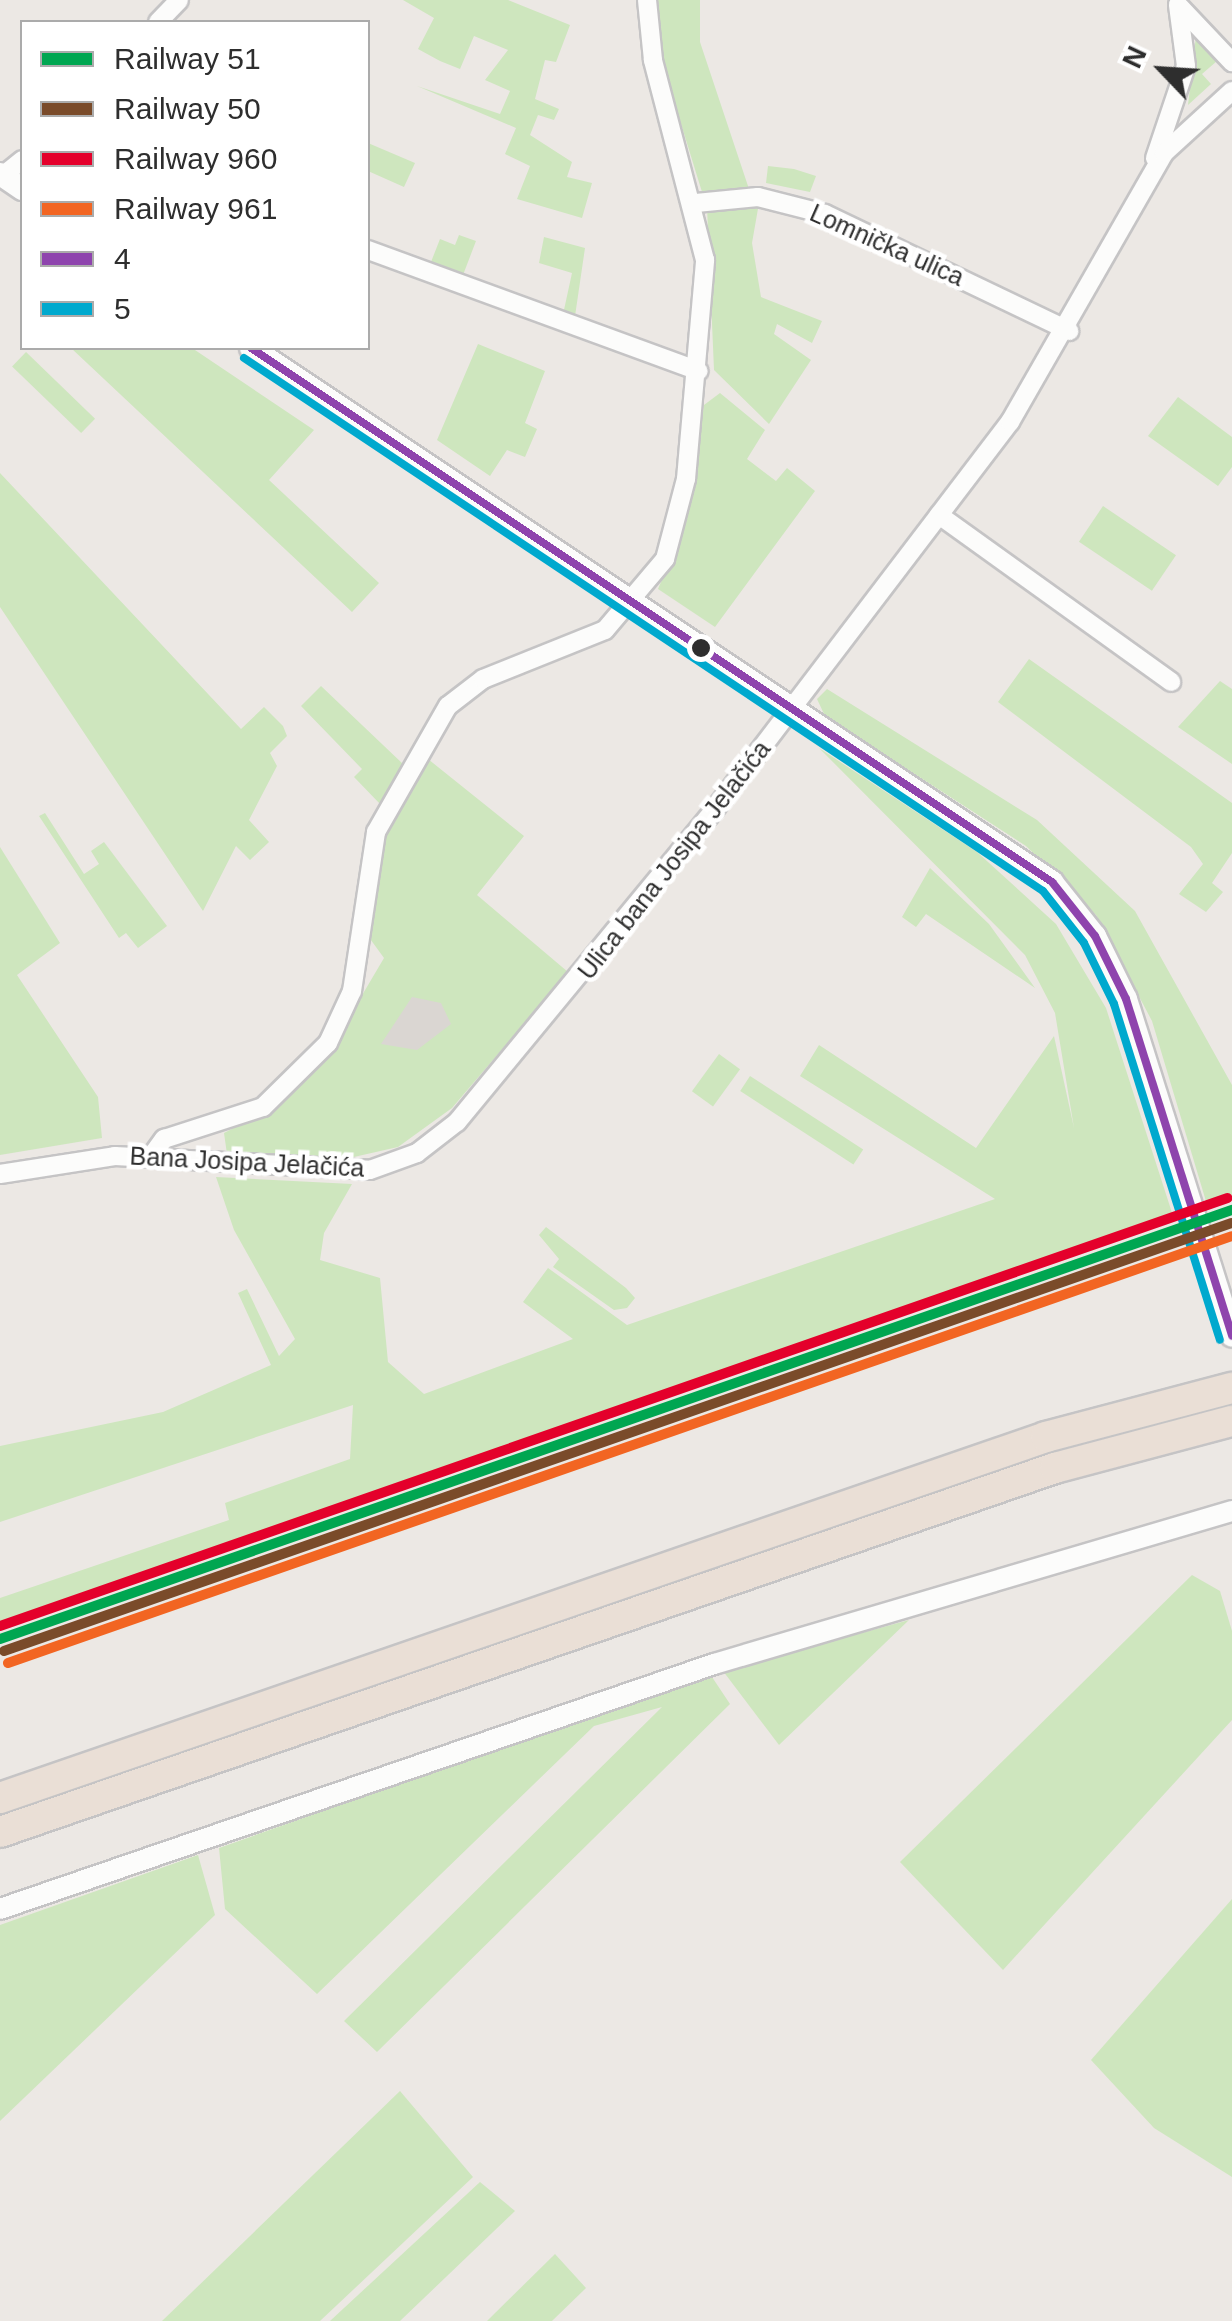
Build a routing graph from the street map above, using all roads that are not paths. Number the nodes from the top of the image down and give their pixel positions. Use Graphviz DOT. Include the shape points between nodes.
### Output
graph roads {
  1 [pos="179,0"];
  2 [pos="647,0"];
  3 [pos="1175,3"];
  4 [pos="160,20"];
  5 [pos="1232,62"];
  6 [pos="1232,90"];
  7 [pos="1151,174"];
  8 [pos="696,204"];
  9 [pos="370,251"];
  10 [pos="1070,331"];
  11 [pos="254,350"];
  12 [pos="699,371"];
  13 [pos="940,515"];
  14 [pos="633,608"];
  15 [pos="1171,682"];
  16 [pos="795,707"];
  17 [pos="476,1105"];
  18 [pos="150,1158"];
  19 [pos="0,1174"];
  20 [pos="1232,1336"];
  21 [pos="1232,1388"];
  22 [pos="1232,1421"];
  23 [pos="1232,1510"];
  24 [pos="0,1798"];
  25 [pos="0,1832"];
  26 [pos="0,1909"];
  1 -- 4 [label="street"];
  2 -- 8 [label="street" via="653,60"];
  3 -- 5 [label="street"];
  3 -- 7 [label="street" via="1186,66"];
  6 -- 7 [label="street, Ulica bana Josipa Jelačića" via="1177,136"];
  7 -- 10 [label="street, Ulica bana Josipa Jelačića"];
  8 -- 10 [label="street, Lomnička ulica" via="758,198 813,210"];
  8 -- 12 [label="street" via="705,273"];
  9 -- 12 [label="street"];
  10 -- 13 [label="street, Ulica bana Josipa Jelačića"];
  11 -- 14 [label="main road"];
  12 -- 14 [label="street" via="672,538"];
  13 -- 15 [label="street"];
  13 -- 16 [label="street, Ulica bana Josipa Jelačića"];
  14 -- 16 [label="main road"];
  14 -- 18 [label="street" via="590,638 483,680 448,706 376,832 352,991 328,1043 263,1107 164,1139"];
  16 -- 17 [label="street, Ulica bana Josipa Jelačića"];
  16 -- 20 [label="main road" via="1052,882 1110,963 1160,1094"];
  17 -- 18 [label="street, Bana Josipa Jelačića" via="417,1153 370,1170"];
  18 -- 19 [label="street, Bana Josipa Jelačića" via="84,1158"];
  21 -- 24 [label="highway" via="1028,1444"];
  22 -- 25 [label="highway" via="1000,1486"];
  23 -- 26 [label="street" via="714,1664"];
}
